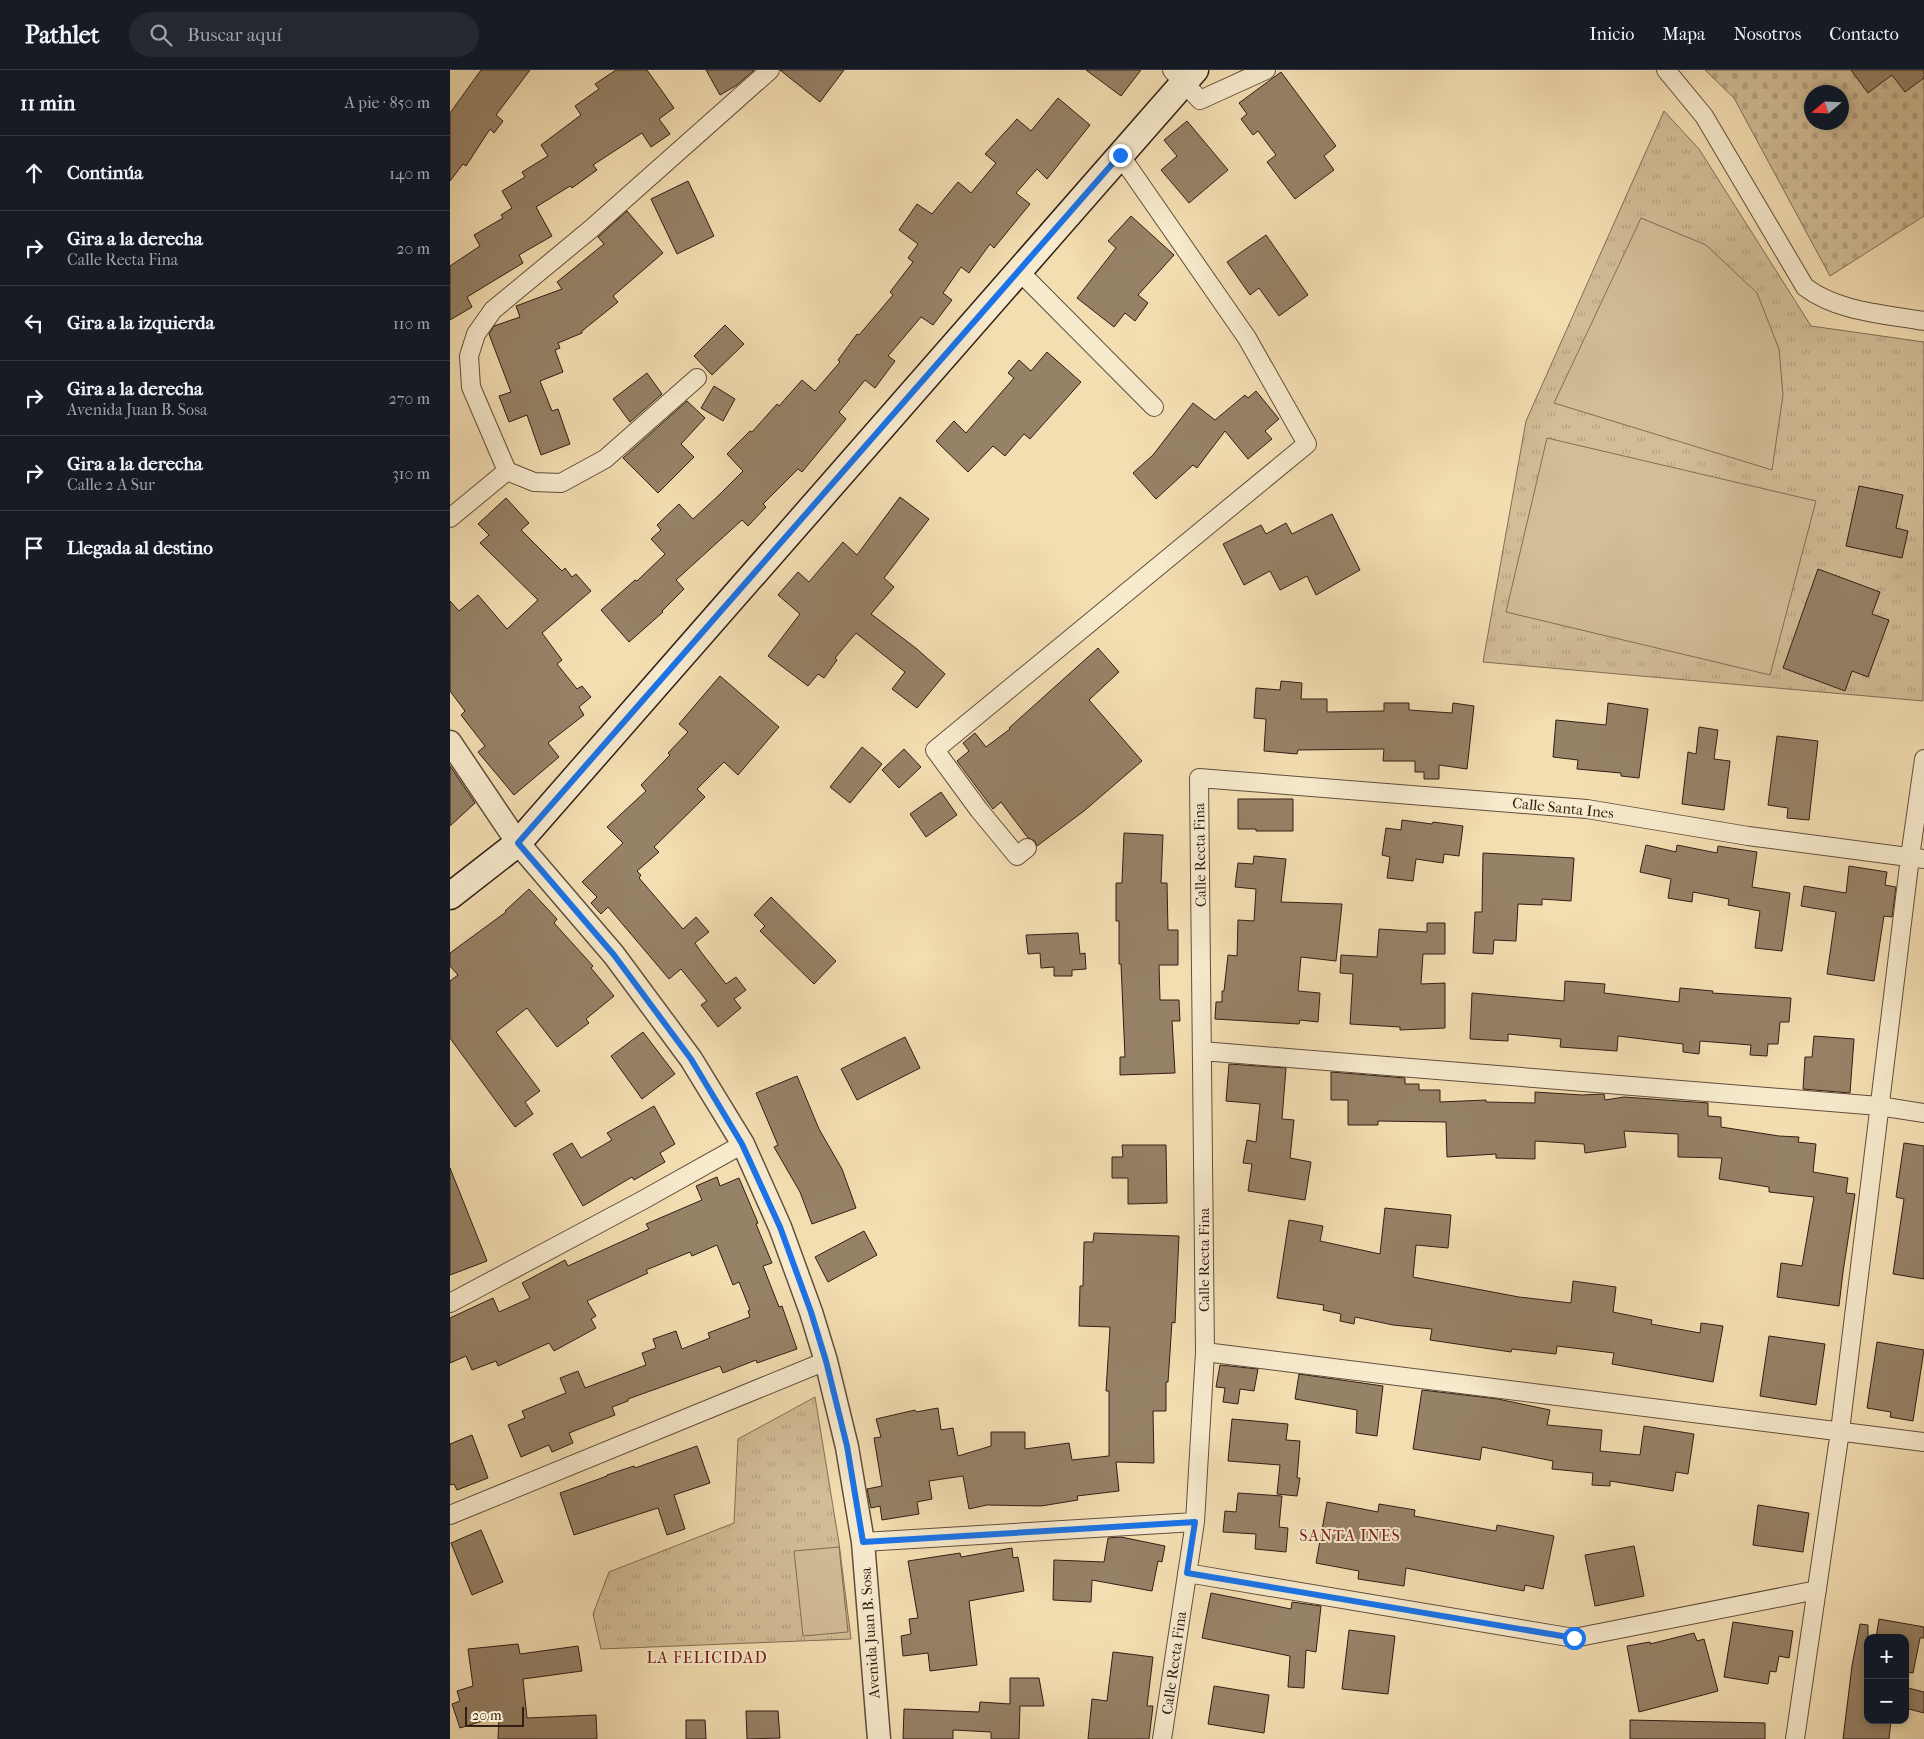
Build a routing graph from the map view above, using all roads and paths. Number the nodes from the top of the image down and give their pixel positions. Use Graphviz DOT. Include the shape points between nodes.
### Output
graph roads {
  1 [pos="770,70"];
  2 [pos="1266,70"];
  3 [pos="1666,70"];
  4 [pos="1184,74"];
  5 [pos="1120,155"];
  6 [pos="1019,271"];
  7 [pos="1924,321"];
  8 [pos="697,378"];
  9 [pos="1154,408"];
  10 [pos="507,471"];
  11 [pos="450,518"];
  12 [pos="450,742"];
  13 [pos="1924,759"];
  14 [pos="1199,778"];
  15 [pos="518,843"];
  16 [pos="1027,848"];
  17 [pos="1917,858"];
  18 [pos="450,896"];
  19 [pos="1202,1051"];
  20 [pos="1880,1106"];
  21 [pos="1924,1113"];
  22 [pos="742,1144"];
  23 [pos="450,1303"];
  24 [pos="1204,1352"];
  25 [pos="826,1361"];
  26 [pos="1840,1432"];
  27 [pos="1924,1442"];
  28 [pos="450,1515"];
  29 [pos="1195,1522"];
  30 [pos="863,1542"];
  31 [pos="1187,1573"];
  32 [pos="1817,1590"];
  33 [pos="879,1739"];
  34 [pos="1162,1739"];
  35 [pos="1795,1739"];
  1 -- 10 [label="street" via="592,229 493,310 476,334 469,356 471,387"];
  2 -- 4 [label="street" via="1200,100"];
  3 -- 7 [label="street" via="1708,122 1805,287 1817,296 1843,306"];
  4 -- 5 [label="main road"];
  5 -- 6 [label="main road"];
  5 -- 16 [label="street" via="1247,338 1308,444 935,750 1017,856"];
  6 -- 9 [label="street"];
  6 -- 15 [label="main road"];
  8 -- 10 [label="street" via="605,459 561,483 534,482"];
  10 -- 11 [label="street"];
  12 -- 15 [label="street, Avenida Juan B. Sosa"];
  13 -- 17 [label="street"];
  14 -- 17 [label="street, Calle Santa Ines" via="1587,809 1748,836"];
  14 -- 19 [label="street, Calle Recta Fina"];
  15 -- 18 [label="main road"];
  15 -- 22 [label="street, Avenida Juan B. Sosa" via="614,955 691,1059"];
  17 -- 20 [label="street"];
  19 -- 20 [label="street"];
  19 -- 24 [label="street, Calle Recta Fina"];
  20 -- 21 [label="street"];
  20 -- 26 [label="street"];
  22 -- 23 [label="street"];
  22 -- 25 [label="street, Avenida Juan B. Sosa" via="780,1227"];
  24 -- 26 [label="street"];
  24 -- 29 [label="street, Calle Recta Fina"];
  25 -- 28 [label="street"];
  25 -- 30 [label="street, Avenida Juan B. Sosa" via="847,1446"];
  26 -- 27 [label="street"];
  26 -- 32 [label="street"];
  29 -- 30 [label="street"];
  29 -- 31 [label="street, Calle Recta Fina"];
  30 -- 33 [label="street, Avenida Juan B. Sosa"];
  31 -- 32 [label="street" via="1574,1638"];
  31 -- 34 [label="street, Calle Recta Fina"];
  32 -- 35 [label="street"];
}
